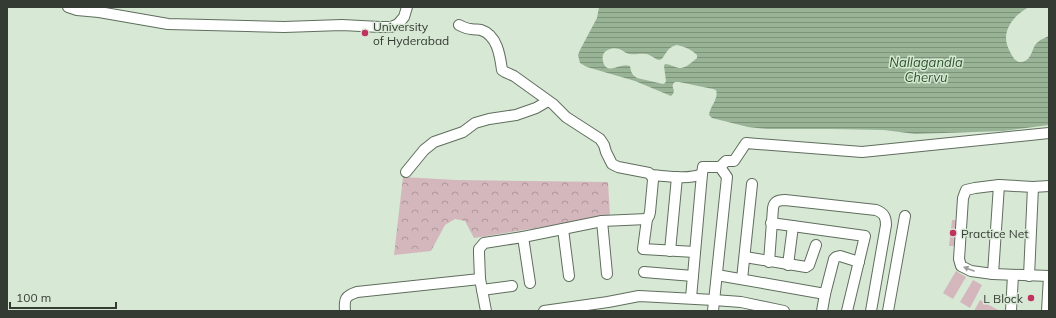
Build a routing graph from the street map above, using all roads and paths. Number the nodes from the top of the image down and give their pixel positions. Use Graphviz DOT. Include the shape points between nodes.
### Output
graph roads {
  1 [pos="68,7"];
  2 [pos="407,7"];
  3 [pos="459,25"];
  4 [pos="548,101"];
  5 [pos="1049,133"];
  6 [pos="720,167"];
  7 [pos="406,172"];
  8 [pos="702,174"];
  9 [pos="651,175"];
  10 [pos="677,177"];
  11 [pos="752,184"];
  12 [pos="999,185"];
  13 [pos="1049,186"];
  14 [pos="1033,187"];
  15 [pos="905,216"];
  16 [pos="647,219"];
  17 [pos="602,221"];
  18 [pos="771,223"];
  19 [pos="793,226"];
  20 [pos="563,229"];
  21 [pos="865,236"];
  22 [pos="524,238"];
  23 [pos="884,239"];
  24 [pos="816,245"];
  25 [pos="670,251"];
  26 [pos="694,252"];
  27 [pos="745,257"];
  28 [pos="769,262"];
  29 [pos="859,262"];
  30 [pos="788,265"];
  31 [pos="644,272"];
  32 [pos="607,274"];
  33 [pos="717,274"];
  34 [pos="993,274"];
  35 [pos="1013,275"];
  36 [pos="569,276"];
  37 [pos="693,276"];
  38 [pos="1029,276"];
  39 [pos="1049,276"];
  40 [pos="480,279"];
  41 [pos="742,279"];
  42 [pos="530,283"];
  43 [pos="512,286"];
  44 [pos="482,290"];
  45 [pos="825,294"];
  46 [pos="691,298"];
  47 [pos="714,300"];
  48 [pos="741,307"];
  49 [pos="767,309"];
  50 [pos="345,311"];
  51 [pos="486,311"];
  52 [pos="544,311"];
  53 [pos="713,311"];
  54 [pos="784,311"];
  55 [pos="822,311"];
  56 [pos="846,311"];
  57 [pos="871,311"];
  58 [pos="888,311"];
  59 [pos="1011,311"];
  60 [pos="1047,311"];
  1 -- 2 [label="street" via="168,24 391,27 404,17"];
  3 -- 4 [label="street" via="489,34 500,53 502,70"];
  4 -- 7 [label="street" via="516,115 475,122 463,132 434,142"];
  4 -- 9 [label="street" via="566,117 600,139 612,164"];
  5 -- 6 [label="street" via="862,152 746,143 734,161 726,161"];
  6 -- 8 [label="street" via="703,167"];
  6 -- 33 [label="street" via="727,177"];
  8 -- 10 [label="street"];
  8 -- 26 [label="street"];
  9 -- 10 [label="street"];
  9 -- 16 [label="street" via="653,177 650,212"];
  10 -- 25 [label="street"];
  11 -- 27 [label="street"];
  12 -- 14 [label="street"];
  12 -- 34 [label="street"];
  34 -- 12 [label="street, one-way" via="971,271 961,266 959,258 963,198 966,190"];
  13 -- 14 [label="street"];
  14 -- 38 [label="street"];
  15 -- 58 [label="street"];
  16 -- 17 [label="street"];
  16 -- 25 [label="street" via="644,253"];
  17 -- 20 [label="street"];
  17 -- 32 [label="street"];
  18 -- 19 [label="street"];
  18 -- 23 [label="street" via="773,204 781,200 876,210 886,219"];
  18 -- 28 [label="street"];
  19 -- 21 [label="street"];
  19 -- 30 [label="street"];
  20 -- 22 [label="street"];
  20 -- 36 [label="street"];
  21 -- 23 [label="street"];
  21 -- 29 [label="street"];
  22 -- 40 [label="street" via="484,243 480,246"];
  22 -- 42 [label="street"];
  23 -- 57 [label="street"];
  24 -- 30 [label="street" via="808,267"];
  25 -- 26 [label="street"];
  26 -- 37 [label="street"];
  27 -- 28 [label="street"];
  27 -- 41 [label="street"];
  28 -- 30 [label="street"];
  29 -- 45 [label="street" via="836,257"];
  29 -- 56 [label="street"];
  31 -- 37 [label="street"];
  33 -- 41 [label="street"];
  33 -- 47 [label="street"];
  34 -- 35 [label="street"];
  35 -- 38 [label="street"];
  35 -- 59 [label="street"];
  37 -- 46 [label="street"];
  38 -- 39 [label="street"];
  39 -- 60 [label="street"];
  40 -- 44 [label="street"];
  40 -- 50 [label="street" via="356,292 348,296"];
  41 -- 45 [label="street"];
  43 -- 44 [label="street"];
  44 -- 51 [label="street"];
  45 -- 55 [label="street"];
  46 -- 47 [label="street"];
  46 -- 52 [label="street" via="639,296"];
  47 -- 48 [label="street"];
  47 -- 53 [label="street"];
  48 -- 49 [label="street"];
  49 -- 54 [label="street"];
}
